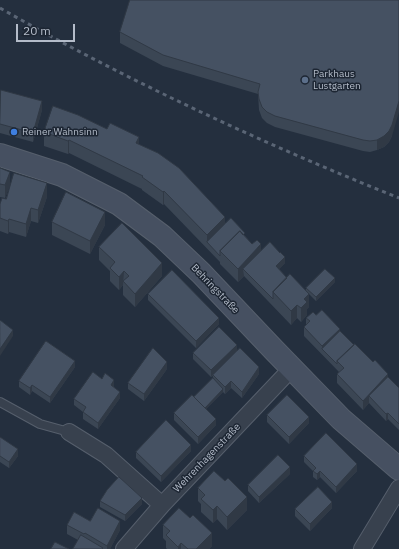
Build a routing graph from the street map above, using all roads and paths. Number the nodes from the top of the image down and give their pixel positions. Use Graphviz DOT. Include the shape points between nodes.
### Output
graph roads {
  1 [pos="0,155"];
  2 [pos="291,368"];
  3 [pos="0,402"];
  4 [pos="69,432"];
  5 [pos="399,469"];
  6 [pos="399,488"];
  7 [pos="162,505"];
  8 [pos="124,549"];
  9 [pos="362,549"];
  1 -- 2 [label="street, Behringstraße" via="62,175 119,204 162,236 201,273"];
  2 -- 5 [label="street, Behringstraße" via="341,419"];
  2 -- 7 [label="street, Wehrenhagenstraße"];
  3 -- 4 [label="lane" via="40,424"];
  4 -- 7 [label="street" via="106,456"];
  6 -- 9 [label="street"];
  7 -- 8 [label="street, Wehrenhagenstraße"];
}
